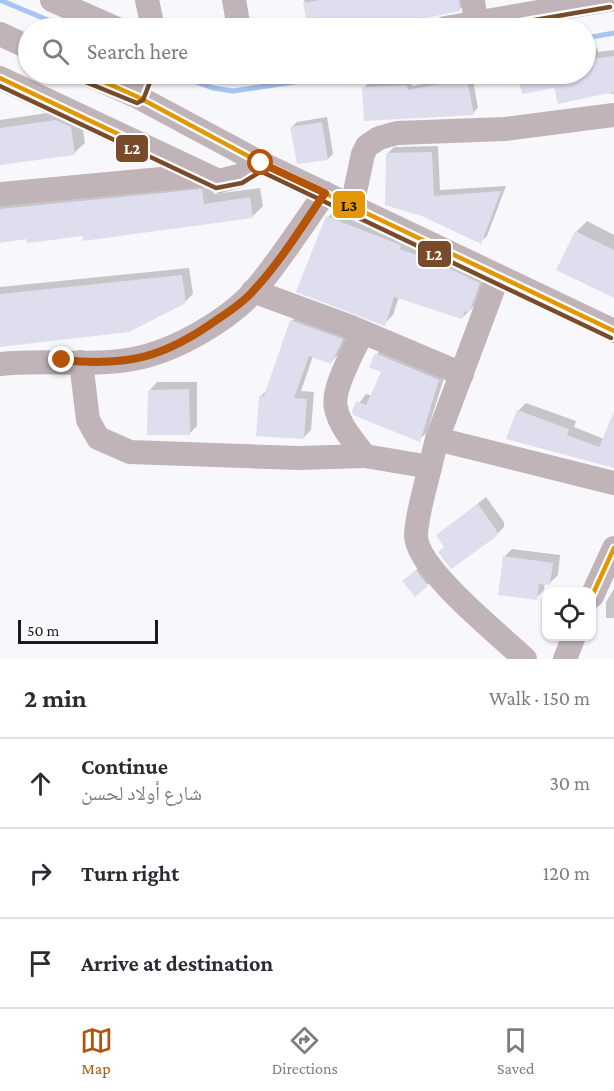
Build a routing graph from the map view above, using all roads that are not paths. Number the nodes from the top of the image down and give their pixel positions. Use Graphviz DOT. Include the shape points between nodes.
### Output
graph roads {
  1 [pos="52,0"];
  2 [pos="147,0"];
  3 [pos="234,0"];
  4 [pos="609,0"];
  5 [pos="475,11"];
  6 [pos="92,18"];
  7 [pos="151,18"];
  8 [pos="237,18"];
  9 [pos="0,34"];
  10 [pos="18,42"];
  11 [pos="0,78"];
  12 [pos="109,84"];
  13 [pos="141,84"];
  14 [pos="136,96"];
  15 [pos="614,115"];
  16 [pos="261,163"];
  17 [pos="204,175"];
  18 [pos="325,193"];
  19 [pos="0,194"];
  20 [pos="352,206"];
  21 [pos="498,276"];
  22 [pos="254,291"];
  23 [pos="614,331"];
  24 [pos="362,333"];
  25 [pos="81,362"];
  26 [pos="0,364"];
  27 [pos="462,374"];
  28 [pos="437,439"];
  29 [pos="365,456"];
  30 [pos="430,467"];
  31 [pos="614,483"];
  32 [pos="614,548"];
  33 [pos="595,587"];
  34 [pos="572,641"];
  35 [pos="525,659"];
  36 [pos="565,659"];
  1 -- 6 [label="street"];
  2 -- 7 [label="street"];
  3 -- 8 [label="street"];
  4 -- 5 [label="street"];
  9 -- 10 [label="street"];
  11 -- 17 [label="street"];
  12 -- 14 [label="street"];
  13 -- 14 [label="street"];
  14 -- 16 [label="street"];
  15 -- 20 [label="street" via="505,129 397,133 379,138 363,154"];
  16 -- 17 [label="street" via="228,180"];
  16 -- 18 [label="street"];
  17 -- 19 [label="street"];
  18 -- 20 [label="street"];
  18 -- 22 [label="street"];
  20 -- 21 [label="street"];
  21 -- 23 [label="street"];
  21 -- 27 [label="street"];
  22 -- 24 [label="street"];
  22 -- 25 [label="street" via="169,350 132,359"];
  24 -- 27 [label="street"];
  24 -- 29 [label="street" via="337,389 335,406"];
  25 -- 26 [label="street" via="31,360"];
  25 -- 29 [label="street" via="88,420 98,438 130,452 298,459"];
  27 -- 28 [label="street"];
  28 -- 30 [label="street"];
  28 -- 31 [label="street"];
  29 -- 30 [label="street"];
  30 -- 35 [label="street" via="416,537 424,560"];
  32 -- 33 [label="street"];
  34 -- 36 [label="street"];
}
